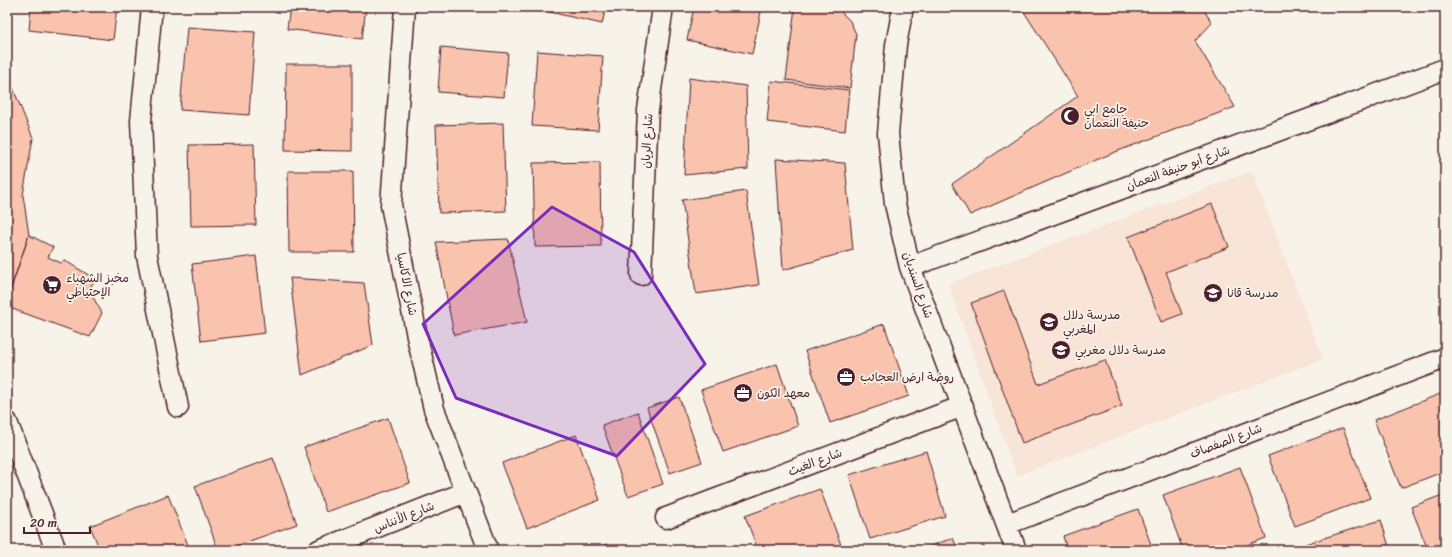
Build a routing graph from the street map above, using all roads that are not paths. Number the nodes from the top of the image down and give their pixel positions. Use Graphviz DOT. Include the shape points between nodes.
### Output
graph roads {
  1 [pos="152,7"];
  2 [pos="405,7"];
  3 [pos="663,7"];
  4 [pos="904,7"];
  5 [pos="1445,69"];
  6 [pos="910,267"];
  7 [pos="641,275"];
  8 [pos="1445,358"];
  9 [pos="963,406"];
  10 [pos="178,407"];
  11 [pos="7,422"];
  12 [pos="466,492"];
  13 [pos="666,518"];
  14 [pos="1007,524"];
  15 [pos="56,550"];
  16 [pos="319,550"];
  17 [pos="488,550"];
  18 [pos="1016,550"];
  1 -- 10 [label="street" via="142,121 147,256"];
  2 -- 12 [label="street, شارع الاكاسيا" via="391,205 434,409"];
  3 -- 7 [label="street, شارع الريان" via="648,110"];
  4 -- 6 [label="street, شارع السنديان" via="896,45 888,133 895,204"];
  5 -- 6 [label="street, شارع أبو حنيفة النعمان"];
  6 -- 9 [label="street, شارع السنديان"];
  8 -- 14 [label="street, شارع الصفصاف"];
  9 -- 13 [label="street, شارع الغيث"];
  9 -- 14 [label="street, شارع السنديان"];
  11 -- 15 [label="street"];
  12 -- 16 [label="street, شارع الأنناس"];
  12 -- 17 [label="street, شارع الاكاسيا"];
  14 -- 18 [label="street, شارع السنديان"];
}
